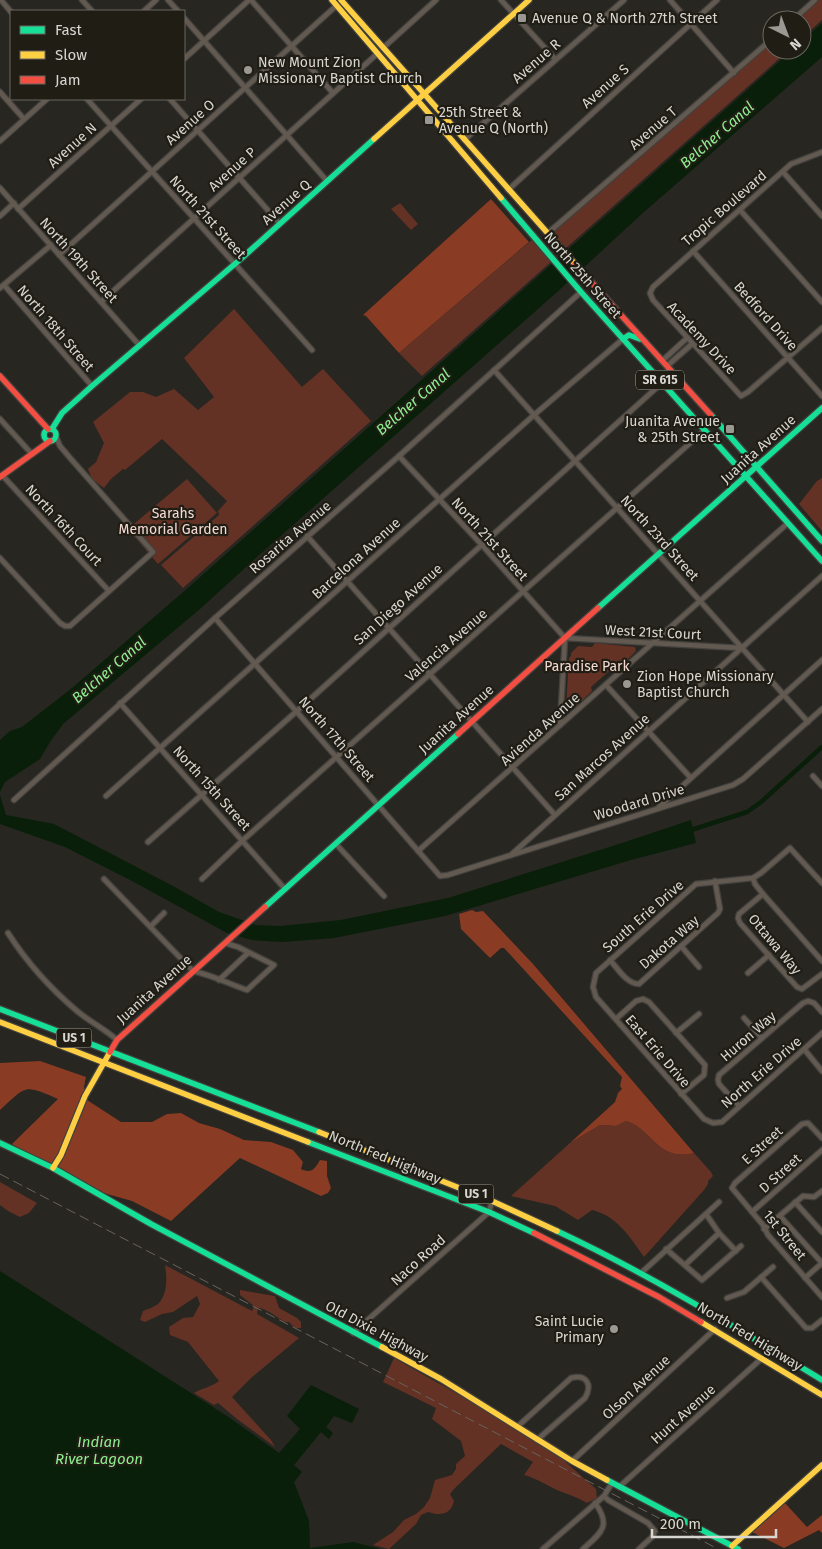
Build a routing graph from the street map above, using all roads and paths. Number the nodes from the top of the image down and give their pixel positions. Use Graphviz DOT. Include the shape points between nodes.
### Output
graph roads {
  1 [pos="1,0"];
  2 [pos="82,0"];
  3 [pos="156,0"];
  4 [pos="168,0"];
  5 [pos="250,0"];
  6 [pos="332,0"];
  7 [pos="342,0"];
  8 [pos="436,0"];
  9 [pos="501,0"];
  10 [pos="529,0"];
  11 [pos="624,0"];
  12 [pos="670,0"];
  13 [pos="717,0"];
  14 [pos="815,0"];
  15 [pos="336,6"];
  16 [pos="91,10"];
  17 [pos="145,10"];
  18 [pos="177,10"];
  19 [pos="804,10"];
  20 [pos="10,11"];
  21 [pos="514,14"];
  22 [pos="185,19"];
  23 [pos="691,23"];
  24 [pos="375,39"];
  25 [pos="204,40"];
  26 [pos="291,46"];
  27 [pos="383,48"];
  28 [pos="762,48"];
  29 [pos="378,53"];
  30 [pos="185,58"];
  31 [pos="555,59"];
  32 [pos="734,73"];
  33 [pos="245,88"];
  34 [pos="0,92"];
  35 [pos="333,93"];
  36 [pos="424,94"];
  37 [pos="418,99"];
  38 [pos="46,100"];
  39 [pos="88,100"];
  40 [pos="140,100"];
  41 [pos="171,100"];
  42 [pos="24,119"];
  43 [pos="110,126"];
  44 [pos="198,130"];
  45 [pos="287,136"];
  46 [pos="464,140"];
  47 [pos="0,141"];
  48 [pos="822,152"];
  49 [pos="152,172"];
  50 [pos="783,172"];
  51 [pos="240,178"];
  52 [pos="327,181"];
  53 [pos="0,188"];
  54 [pos="508,190"];
  55 [pos="14,204"];
  56 [pos="18,209"];
  57 [pos="740,210"];
  58 [pos="0,216"];
  59 [pos="822,216"];
  60 [pos="193,219"];
  61 [pos="280,224"];
  62 [pos="528,230"];
  63 [pos="548,233"];
  64 [pos="51,245"];
  65 [pos="692,251"];
  66 [pos="59,255"];
  67 [pos="234,264"];
  68 [pos="2,287"];
  69 [pos="581,292"];
  70 [pos="650,293"];
  71 [pos="101,302"];
  72 [pos="822,302"];
  73 [pos="822,328"];
  74 [pos="687,338"];
  75 [pos="623,339"];
  76 [pos="643,340"];
  77 [pos="692,344"];
  78 [pos="140,346"];
  79 [pos="312,350"];
  80 [pos="789,358"];
  81 [pos="662,361"];
  82 [pos="667,366"];
  83 [pos="494,370"];
  84 [pos="0,376"];
  85 [pos="663,382"];
  86 [pos="92,386"];
  87 [pos="822,396"];
  88 [pos="822,408"];
  89 [pos="534,415"];
  90 [pos="0,418"];
  91 [pos="58,419"];
  92 [pos="40,421"];
  93 [pos="706,429"];
  94 [pos="50,435"];
  95 [pos="31,453"];
  96 [pos="399,456"];
  97 [pos="574,460"];
  98 [pos="757,466"];
  99 [pos="1,476"];
  100 [pos="747,476"];
  101 [pos="439,500"];
  102 [pos="618,508"];
  103 [pos="788,523"];
  104 [pos="307,536"];
  105 [pos="822,541"];
  106 [pos="481,544"];
  107 [pos="659,554"];
  108 [pos="0,558"];
  109 [pos="820,558"];
  110 [pos="822,576"];
  111 [pos="347,582"];
  112 [pos="110,591"];
  113 [pos="523,592"];
  114 [pos="700,601"];
  115 [pos="215,618"];
  116 [pos="389,627"];
  117 [pos="564,638"];
  118 [pos="652,643"];
  119 [pos="740,648"];
  120 [pos="822,660"];
  121 [pos="254,664"];
  122 [pos="429,674"];
  123 [pos="606,685"];
  124 [pos="783,695"];
  125 [pos="120,703"];
  126 [pos="822,709"];
  127 [pos="297,711"];
  128 [pos="472,721"];
  129 [pos="808,722"];
  130 [pos="560,725"];
  131 [pos="647,731"];
  132 [pos="160,747"];
  133 [pos="337,757"];
  134 [pos="513,768"];
  135 [pos="813,776"];
  136 [pos="690,777"];
  137 [pos="822,786"];
  138 [pos="202,794"];
  139 [pos="106,796"];
  140 [pos="14,800"];
  141 [pos="378,806"];
  142 [pos="658,808"];
  143 [pos="555,815"];
  144 [pos="243,840"];
  145 [pos="148,842"];
  146 [pos="336,844"];
  147 [pos="418,851"];
  148 [pos="511,854"];
  149 [pos="440,876"];
  150 [pos="753,878"];
  151 [pos="104,879"];
  152 [pos="202,879"];
  153 [pos="715,881"];
  154 [pos="822,883"];
  155 [pos="285,889"];
  156 [pos="763,894"];
  157 [pos="384,896"];
  158 [pos="164,913"];
  159 [pos="151,926"];
  160 [pos="8,932"];
  161 [pos="225,943"];
  162 [pos="681,946"];
  163 [pos="248,952"];
  164 [pos="769,955"];
  165 [pos="610,960"];
  166 [pos="822,961"];
  167 [pos="699,967"];
  168 [pos="193,971"];
  169 [pos="748,973"];
  170 [pos="822,974"];
  171 [pos="219,980"];
  172 [pos="593,988"];
  173 [pos="0,1009"];
  174 [pos="822,1012"];
  175 [pos="698,1014"];
  176 [pos="744,1018"];
  177 [pos="616,1019"];
  178 [pos="0,1022"];
  179 [pos="676,1033"];
  180 [pos="822,1033"];
  181 [pos="762,1038"];
  182 [pos="117,1040"];
  183 [pos="804,1050"];
  184 [pos="110,1052"];
  185 [pos="822,1059"];
  186 [pos="104,1062"];
  187 [pos="816,1064"];
  188 [pos="822,1071"];
  189 [pos="681,1094"];
  190 [pos="739,1106"];
  191 [pos="713,1123"];
  192 [pos="822,1138"];
  193 [pos="0,1143"];
  194 [pos="351,1144"];
  195 [pos="329,1149"];
  196 [pos="822,1150"];
  197 [pos="53,1168"];
  198 [pos="732,1187"];
  199 [pos="821,1193"];
  200 [pos="492,1201"];
  201 [pos="719,1202"];
  202 [pos="795,1202"];
  203 [pos="489,1212"];
  204 [pos="752,1212"];
  205 [pos="706,1214"];
  206 [pos="780,1216"];
  207 [pos="764,1229"];
  208 [pos="822,1232"];
  209 [pos="719,1233"];
  210 [pos="741,1246"];
  211 [pos="666,1249"];
  212 [pos="736,1251"];
  213 [pos="822,1263"];
  214 [pos="685,1265"];
  215 [pos="773,1267"];
  216 [pos="641,1273"];
  217 [pos="761,1278"];
  218 [pos="805,1278"];
  219 [pos="750,1288"];
  220 [pos="748,1295"];
  221 [pos="822,1297"];
  222 [pos="727,1298"];
  223 [pos="694,1317"];
  224 [pos="720,1317"];
  225 [pos="822,1320"];
  226 [pos="715,1329"];
  227 [pos="742,1331"];
  228 [pos="353,1333"];
  229 [pos="762,1358"];
  230 [pos="822,1380"];
  231 [pos="822,1395"];
  232 [pos="517,1427"];
  233 [pos="537,1440"];
  234 [pos="572,1461"];
  235 [pos="822,1465"];
  236 [pos="612,1483"];
  237 [pos="619,1487"];
  238 [pos="604,1496"];
  239 [pos="595,1503"];
  240 [pos="735,1548"];
  241 [pos="543,1549"];
  242 [pos="583,1549"];
  243 [pos="639,1549"];
  1 -- 20 [label="street"];
  2 -- 16 [label="street"];
  3 -- 17 [label="street"];
  4 -- 18 [label="street"];
  5 -- 25 [label="street"];
  5 -- 26 [label="street"];
  6 -- 15 [label="main road, North 25th Street / SR 615"];
  7 -- 24 [label="main road, North 25th Street / SR 615"];
  8 -- 27 [label="street"];
  9 -- 21 [label="street"];
  10 -- 21 [label="main road, Avenue Q"];
  11 -- 31 [label="street, Avenue R"];
  12 -- 23 [label="street"];
  13 -- 23 [label="street, Avenue S"];
  14 -- 19 [label="street"];
  15 -- 24 [label="main road" via="344,8 368,36"];
  15 -- 26 [label="street, Avenue O"];
  15 -- 29 [label="main road, North 25th Street / SR 615"];
  21 -- 31 [label="street"];
  21 -- 36 [label="main road, Avenue Q"];
  22 -- 25 [label="street"];
  23 -- 32 [label="street"];
  23 -- 54 [label="street, Avenue S"];
  24 -- 27 [label="main road, North 25th Street / SR 615"];
  25 -- 30 [label="street"];
  25 -- 33 [label="street"];
  26 -- 33 [label="street, Avenue O"];
  26 -- 35 [label="street"];
  27 -- 36 [label="main road, North 25th Street / SR 615"];
  28 -- 32 [label="street, Avenue T"];
  29 -- 35 [label="street, Avenue P"];
  29 -- 37 [label="main road, North 25th Street / SR 615"];
  31 -- 46 [label="street, Avenue R"];
  32 -- 63 [label="street, Avenue T"];
  33 -- 44 [label="street, Avenue O"];
  33 -- 45 [label="street"];
  34 -- 42 [label="street"];
  35 -- 45 [label="street, Avenue P"];
  36 -- 37 [label="main road, Avenue Q"];
  36 -- 46 [label="main road, North 25th Street / SR 615"];
  37 -- 52 [label="main road, Avenue Q"];
  37 -- 62 [label="main road, North 25th Street / SR 615"];
  38 -- 42 [label="street"];
  39 -- 43 [label="street, North 21st Street"];
  40 -- 43 [label="street, Avenue N"];
  41 -- 44 [label="street"];
  42 -- 47 [label="street"];
  43 -- 49 [label="street, North 21st Street"];
  43 -- 56 [label="street, Avenue N"];
  44 -- 49 [label="street, Avenue O"];
  44 -- 51 [label="street"];
  45 -- 51 [label="street, Avenue P"];
  45 -- 52 [label="street"];
  46 -- 54 [label="main road, North 25th Street / SR 615"];
  48 -- 50 [label="street, Tropic Boulevard" via="791,164"];
  49 -- 60 [label="street, North 21st Street"];
  49 -- 66 [label="street, Avenue O"];
  50 -- 57 [label="street, Tropic Boulevard"];
  50 -- 59 [label="street"];
  51 -- 60 [label="street, Avenue P"];
  51 -- 61 [label="street"];
  52 -- 61 [label="main road, Avenue Q"];
  53 -- 55 [label="street, North 19th Street"];
  54 -- 63 [label="main road, North 25th Street / SR 615"];
  55 -- 56 [label="street, North 19th Street"];
  55 -- 58 [label="street"];
  56 -- 64 [label="street, North 19th Street"];
  57 -- 65 [label="street, Tropic Boulevard"];
  57 -- 72 [label="street"];
  60 -- 67 [label="street, North 21st Street"];
  60 -- 71 [label="street, Avenue P"];
  61 -- 67 [label="main road, Avenue Q"];
  62 -- 63 [label="main road"];
  62 -- 69 [label="main road, North 25th Street / SR 615"];
  63 -- 76 [label="main road, North 25th Street / SR 615"];
  64 -- 66 [label="street, North 19th Street"];
  64 -- 68 [label="street"];
  65 -- 70 [label="street, Tropic Boulevard"];
  65 -- 80 [label="street, Bedford Drive"];
  66 -- 71 [label="street, North 19th Street"];
  67 -- 78 [label="main road, Avenue Q"];
  67 -- 79 [label="street, North 21st Street"];
  68 -- 86 [label="street, North 18th Street"];
  69 -- 75 [label="main road, North 25th Street / SR 615"];
  69 -- 83 [label="street, Rosarita Avenue"];
  70 -- 74 [label="street, Academy Drive"];
  71 -- 78 [label="street, North 19th Street"];
  73 -- 80 [label="street"];
  74 -- 77 [label="street, Academy Drive"];
  74 -- 81 [label="street"];
  75 -- 76 [label="main road" via="629,335"];
  75 -- 85 [label="main road, North 25th Street / SR 615"];
  75 -- 89 [label="street, Barcelona Avenue"];
  76 -- 81 [label="main road, North 25th Street / SR 615"];
  77 -- 80 [label="street, Academy Drive" via="741,396"];
  77 -- 82 [label="street"];
  78 -- 86 [label="main road, Avenue Q"];
  80 -- 87 [label="street, Bedford Drive"];
  81 -- 82 [label="main road, North 25th Street / SR 615"];
  82 -- 98 [label="main road, North 25th Street / SR 615"];
  83 -- 89 [label="street, North 23rd Street"];
  83 -- 96 [label="street, Rosarita Avenue"];
  84 -- 92 [label="main road"];
  85 -- 93 [label="main road, North 25th Street / SR 615"];
  85 -- 97 [label="street, San Diego Avenue"];
  86 -- 91 [label="main road, Avenue Q"];
  88 -- 98 [label="main road, Juanita Avenue"];
  89 -- 97 [label="street, North 23rd Street"];
  89 -- 101 [label="street, Barcelona Avenue"];
  90 -- 95 [label="street"];
  91 -- 92 [label="main road" via="48,423"];
  91 -- 94 [label="main road, Avenue Q"];
  92 -- 94 [label="main road"];
  93 -- 100 [label="main road, North 25th Street / SR 615"];
  93 -- 102 [label="street, Valencia Avenue"];
  94 -- 95 [label="main road"];
  94 -- 112 [label="street" via="153,552"];
  95 -- 99 [label="main road"];
  96 -- 101 [label="street, North 21st Street"];
  96 -- 104 [label="street, Rosarita Avenue"];
  97 -- 102 [label="street, North 23rd Street"];
  97 -- 106 [label="street, San Diego Avenue"];
  98 -- 100 [label="main road, Juanita Avenue"];
  98 -- 105 [label="main road, North 25th Street / SR 615"];
  99 -- 112 [label="street, North 16th Court"];
  100 -- 103 [label="main road, North 25th Street / SR 615"];
  100 -- 107 [label="main road, Juanita Avenue"];
  101 -- 106 [label="street, North 21st Street"];
  101 -- 111 [label="street, Barcelona Avenue"];
  102 -- 107 [label="street, North 23rd Street"];
  102 -- 113 [label="street, Valencia Avenue"];
  103 -- 109 [label="main road, North 25th Street / SR 615"];
  103 -- 114 [label="street, Avienda Avenue"];
  104 -- 111 [label="street"];
  104 -- 115 [label="street, Rosarita Avenue"];
  106 -- 113 [label="street, North 21st Street"];
  106 -- 116 [label="street, San Diego Avenue"];
  107 -- 114 [label="street, North 23rd Street"];
  107 -- 117 [label="main road, Juanita Avenue"];
  108 -- 112 [label="street" via="65,626 70,626"];
  110 -- 119 [label="street, San Marcos Avenue"];
  111 -- 116 [label="street"];
  111 -- 121 [label="street, Barcelona Avenue"];
  113 -- 117 [label="street, North 21st Street"];
  113 -- 122 [label="street, Valencia Avenue"];
  114 -- 118 [label="street, Avienda Avenue"];
  114 -- 119 [label="street, North 23rd Street"];
  115 -- 121 [label="street, North 17th Street"];
  115 -- 125 [label="street, Rosarita Avenue"];
  116 -- 122 [label="street"];
  116 -- 127 [label="street, San Diego Avenue"];
  117 -- 118 [label="street, West 21st Court"];
  117 -- 128 [label="main road, Juanita Avenue"];
  117 -- 130 [label="street"];
  118 -- 119 [label="street, West 21st Court"];
  118 -- 123 [label="street, Avienda Avenue"];
  119 -- 124 [label="street, North 23rd Street"];
  119 -- 131 [label="street, San Marcos Avenue"];
  120 -- 124 [label="street"];
  121 -- 127 [label="street, North 17th Street"];
  121 -- 132 [label="street, Barcelona Avenue"];
  122 -- 128 [label="street"];
  122 -- 133 [label="street, Valencia Avenue"];
  123 -- 130 [label="street, Avienda Avenue"];
  123 -- 131 [label="street"];
  124 -- 129 [label="street, North 23rd Street"];
  124 -- 136 [label="street"];
  125 -- 132 [label="street, North 15th Street"];
  125 -- 140 [label="street, Rosarita Avenue"];
  126 -- 129 [label="street, Woodard Drive"];
  127 -- 133 [label="street, North 17th Street"];
  127 -- 138 [label="street, San Diego Avenue"];
  128 -- 134 [label="street"];
  128 -- 141 [label="main road, Juanita Avenue"];
  129 -- 142 [label="street, Woodard Drive" via="733,785"];
  130 -- 134 [label="street, Avienda Avenue"];
  131 -- 136 [label="street"];
  131 -- 143 [label="street, San Marcos Avenue"];
  132 -- 138 [label="street, North 15th Street"];
  132 -- 139 [label="street, Barcelona Avenue"];
  133 -- 141 [label="street, North 17th Street"];
  133 -- 144 [label="street, Valencia Avenue"];
  134 -- 143 [label="street"];
  134 -- 147 [label="street, Avienda Avenue"];
  135 -- 137 [label="street"];
  136 -- 142 [label="street"];
  138 -- 144 [label="street, North 15th Street"];
  138 -- 145 [label="street, San Diego Avenue"];
  141 -- 146 [label="main road, Juanita Avenue"];
  141 -- 147 [label="street, North 17th Street"];
  142 -- 148 [label="street, Woodard Drive"];
  143 -- 148 [label="street, San Marcos Avenue"];
  144 -- 152 [label="street, Valencia Avenue"];
  144 -- 155 [label="street, North 15th Street"];
  146 -- 155 [label="main road, Juanita Avenue"];
  146 -- 157 [label="street"];
  147 -- 149 [label="street, North 17th Street"];
  148 -- 149 [label="street, Woodard Drive"];
  150 -- 153 [label="street, South Erie Drive"];
  150 -- 154 [label="street" via="790,848"];
  150 -- 156 [label="street"];
  151 -- 159 [label="street"];
  153 -- 162 [label="street, Dakota Way" via="718,913"];
  153 -- 165 [label="street, South Erie Drive" via="696,884"];
  155 -- 161 [label="main road, Juanita Avenue"];
  156 -- 164 [label="street, Ottawa Way" via="738,918"];
  156 -- 166 [label="street"];
  158 -- 159 [label="street"];
  159 -- 168 [label="street"];
  160 -- 182 [label="street" via="18,949 64,999"];
  161 -- 163 [label="street"];
  161 -- 168 [label="main road, Juanita Avenue"];
  162 -- 165 [label="street, Dakota Way" via="639,984 629,981"];
  162 -- 167 [label="street"];
  163 -- 171 [label="street"];
  163 -- 171 [label="street" via="274,966 247,990"];
  164 -- 169 [label="street"];
  164 -- 170 [label="street, Ottawa Way" via="796,987 807,987"];
  165 -- 172 [label="street, South Erie Drive" via="596,973"];
  168 -- 171 [label="street"];
  168 -- 182 [label="main road, Juanita Avenue"];
  172 -- 177 [label="street, East Erie Drive"];
  173 -- 184 [label="main road, North Fed Highway / US 1"];
  174 -- 181 [label="street, Huron Way" via="814,1003 803,1003"];
  175 -- 179 [label="street"];
  176 -- 181 [label="street"];
  177 -- 179 [label="street" via="636,1000 643,998"];
  177 -- 189 [label="street, East Erie Drive"];
  178 -- 186 [label="main road, North Fed Highway / US 1"];
  179 -- 189 [label="street" via="706,1070"];
  180 -- 183 [label="street, North Erie Drive"];
  181 -- 190 [label="street, Huron Way" via="719,1075 719,1084"];
  182 -- 184 [label="main road, Juanita Avenue"];
  183 -- 187 [label="street"];
  183 -- 190 [label="street, North Erie Drive"];
  184 -- 186 [label="main road, Juanita Avenue"];
  184 -- 194 [label="main road, North Fed Highway / US 1"];
  185 -- 187 [label="street"];
  186 -- 195 [label="main road, North Fed Highway / US 1"];
  186 -- 197 [label="main road, Juanita Avenue"];
  187 -- 188 [label="street"];
  189 -- 191 [label="street, East Erie Drive" via="704,1119"];
  190 -- 191 [label="street, North Erie Drive" via="722,1122"];
  192 -- 198 [label="street, E Street" via="808,1124 802,1124"];
  193 -- 197 [label="main road, Old Dixie Highway"];
  194 -- 195 [label="main road" via="343,1150"];
  194 -- 200 [label="main road, North Fed Highway / US 1"];
  195 -- 203 [label="main road, North Fed Highway / US 1"];
  196 -- 204 [label="street, D Street"];
  197 -- 228 [label="main road, Old Dixie Highway"];
  198 -- 204 [label="street, 1st Street"];
  199 -- 202 [label="street" via="814,1197 802,1196"];
  200 -- 203 [label="street"];
  200 -- 216 [label="main road, North Fed Highway / US 1"];
  201 -- 205 [label="street"];
  202 -- 206 [label="street"];
  202 -- 208 [label="street"];
  203 -- 223 [label="main road, North Fed Highway / US 1" via="601,1266"];
  203 -- 228 [label="street, Naco Road"];
  204 -- 207 [label="street, 1st Street"];
  205 -- 209 [label="street"];
  205 -- 211 [label="street"];
  206 -- 207 [label="street"];
  206 -- 213 [label="street"];
  207 -- 218 [label="street, 1st Street"];
  209 -- 212 [label="street"];
  209 -- 214 [label="street"];
  210 -- 212 [label="street"];
  211 -- 214 [label="street"];
  211 -- 216 [label="street"];
  212 -- 214 [label="street" via="702,1280"];
  213 -- 218 [label="street"];
  215 -- 217 [label="street"];
  216 -- 224 [label="main road, North Fed Highway / US 1"];
  217 -- 219 [label="street"];
  217 -- 225 [label="street" via="806,1328 812,1328"];
  218 -- 221 [label="street, 1st Street"];
  219 -- 220 [label="street"];
  219 -- 222 [label="street"];
  223 -- 224 [label="main road" via="708,1321"];
  223 -- 226 [label="main road, North Fed Highway / US 1"];
  224 -- 227 [label="main road, North Fed Highway / US 1"];
  226 -- 227 [label="main road" via="725,1326"];
  226 -- 229 [label="main road, North Fed Highway / US 1"];
  226 -- 234 [label="street, Olson Avenue"];
  227 -- 230 [label="main road, North Fed Highway / US 1"];
  228 -- 232 [label="main road, Old Dixie Highway" via="441,1379"];
  229 -- 231 [label="main road, North Fed Highway / US 1"];
  229 -- 237 [label="street, Hunt Avenue"];
  232 -- 233 [label="main road, Old Dixie Highway"];
  232 -- 233 [label="street" via="571,1378 583,1378 589,1386 585,1398"];
  233 -- 234 [label="main road, Old Dixie Highway"];
  234 -- 236 [label="main road, Old Dixie Highway"];
  235 -- 240 [label="main road"];
  236 -- 237 [label="main road, Old Dixie Highway"];
  236 -- 238 [label="street"];
  237 -- 240 [label="main road, Old Dixie Highway"];
  238 -- 239 [label="street"];
  238 -- 243 [label="street" via="648,1522 655,1531"];
  239 -- 241 [label="street"];
  239 -- 242 [label="street" via="602,1512 604,1524 600,1534"];
}
